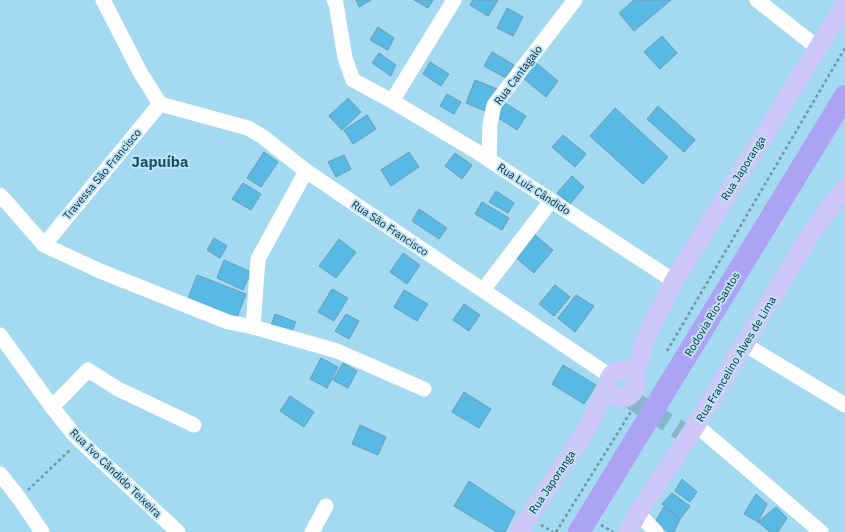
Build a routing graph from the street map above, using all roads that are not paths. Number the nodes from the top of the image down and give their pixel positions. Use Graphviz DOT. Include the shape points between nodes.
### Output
graph roads {
  1 [pos="103,0"];
  2 [pos="334,0"];
  3 [pos="454,0"];
  4 [pos="575,0"];
  5 [pos="757,0"];
  6 [pos="845,4"];
  7 [pos="818,48"];
  8 [pos="845,96"];
  9 [pos="392,101"];
  10 [pos="160,104"];
  11 [pos="489,160"];
  12 [pos="306,171"];
  13 [pos="845,187"];
  14 [pos="0,195"];
  15 [pos="551,201"];
  16 [pos="44,245"];
  17 [pos="674,281"];
  18 [pos="483,290"];
  19 [pos="253,327"];
  20 [pos="0,335"];
  21 [pos="647,335"];
  22 [pos="744,344"];
  23 [pos="634,377"];
  24 [pos="617,387"];
  25 [pos="424,389"];
  26 [pos="845,405"];
  27 [pos="52,407"];
  28 [pos="194,425"];
  29 [pos="696,425"];
  30 [pos="0,474"];
  31 [pos="326,506"];
  32 [pos="638,513"];
  33 [pos="42,532"];
  34 [pos="178,532"];
  35 [pos="312,532"];
  36 [pos="519,532"];
  37 [pos="579,532"];
  38 [pos="628,532"];
  39 [pos="656,532"];
  40 [pos="821,532"];
  1 -- 10 [label="street" via="140,72"];
  2 -- 9 [label="street, Rua Luiz Cândido" via="345,58 353,80"];
  3 -- 9 [label="street"];
  4 -- 11 [label="street, Rua Cantagalo" via="494,105 490,124"];
  5 -- 7 [label="street"];
  6 -- 7 [label="main road, Rua Japoranga"];
  7 -- 17 [label="main road, Rua Japoranga"];
  8 -- 37 [label="highway, Rodovia Rio-Santos"];
  9 -- 11 [label="street, Rua Luiz Cândido"];
  10 -- 12 [label="street, Rua São Francisco" via="248,128"];
  10 -- 16 [label="street, Travessa São Francisco"];
  11 -- 15 [label="street, Rua Luiz Cândido"];
  12 -- 18 [label="street, Rua São Francisco"];
  12 -- 19 [label="street" via="258,259"];
  13 -- 22 [label="main road, Rua Francelino Alves de Lima" via="809,236"];
  14 -- 16 [label="street"];
  15 -- 17 [label="street, Rua Luiz Cândido"];
  15 -- 18 [label="street"];
  16 -- 19 [label="street" via="100,271 228,322"];
  17 -- 21 [label="main road, Rua Japoranga"];
  18 -- 24 [label="street, Rua São Francisco"];
  19 -- 25 [label="street" via="337,351"];
  20 -- 27 [label="street, Rua Ivo Cãndido Teixeira"];
  21 -- 23 [label="main road, Rua Japoranga"];
  21 -- 24 [label="main road, Rua Japoranga"];
  22 -- 26 [label="street"];
  22 -- 29 [label="main road, Rua Francelino Alves de Lima"];
  23 -- 24 [label="main road" via="624,370"];
  23 -- 24 [label="main road, Rua Japoranga" via="636,386 633,393 627,397"];
  24 -- 36 [label="main road, Rua Japoranga"];
  27 -- 28 [label="street" via="88,370 118,389"];
  27 -- 34 [label="street, Rua Ivo Cãndido Teixeira" via="80,441"];
  29 -- 32 [label="main road, Rua Francelino Alves de Lima"];
  29 -- 40 [label="street"];
  30 -- 33 [label="street"];
  31 -- 35 [label="street"];
  32 -- 38 [label="main road, Rua Francelino Alves de Lima"];
  32 -- 39 [label="street"];
}
